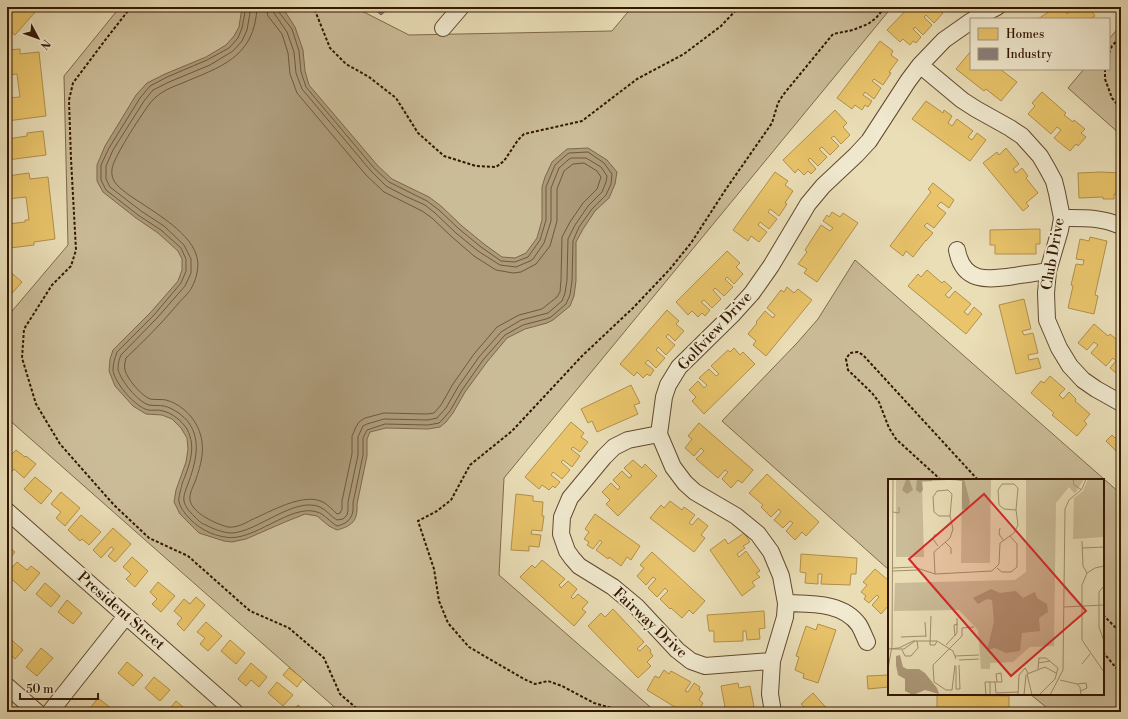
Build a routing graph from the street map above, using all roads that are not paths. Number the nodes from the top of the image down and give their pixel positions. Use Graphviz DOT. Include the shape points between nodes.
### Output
graph roads {
  1 [pos="461,7"];
  2 [pos="997,7"];
  3 [pos="976,18"];
  4 [pos="970,22"];
  5 [pos="444,28"];
  6 [pos="920,65"];
  7 [pos="1062,218"];
  8 [pos="1121,226"];
  9 [pos="957,250"];
  10 [pos="1048,271"];
  11 [pos="1121,403"];
  12 [pos="659,434"];
  13 [pos="7,511"];
  14 [pos="786,603"];
  15 [pos="126,616"];
  16 [pos="867,642"];
  17 [pos="772,661"];
  18 [pos="7,686"];
  19 [pos="37,712"];
  20 [pos="50,712"];
  21 [pos="236,712"];
  22 [pos="773,712"];
  1 -- 5 [label="street"];
  2 -- 3 [label="street"];
  4 -- 6 [label="street, Golfview Drive" via="944,40"];
  6 -- 7 [label="street, Club Drive" via="962,100 1010,128 1031,146 1048,168 1054,181"];
  6 -- 12 [label="street, Golfview Drive" via="869,141 808,204 752,293 679,367 664,397"];
  7 -- 8 [label="street" via="1099,219"];
  7 -- 10 [label="street, Club Drive"];
  9 -- 10 [label="street" via="964,268 972,275 983,279"];
  10 -- 11 [label="street, Club Drive" via="1047,320 1059,348 1083,380"];
  12 -- 14 [label="street" via="673,467 685,483 736,516 758,534 768,547 781,576"];
  12 -- 17 [label="street, Fairway Drive" via="628,440 614,447 570,498 562,517 561,534 567,551 579,566 637,607 677,650 691,661 705,666"];
  13 -- 15 [label="street, President Street"];
  14 -- 16 [label="street" via="823,605 839,609 859,624"];
  14 -- 17 [label="street" via="785,617"];
  15 -- 20 [label="street"];
  15 -- 21 [label="street, President Street"];
  17 -- 22 [label="street" via="770,694"];
  18 -- 19 [label="street"];
}
